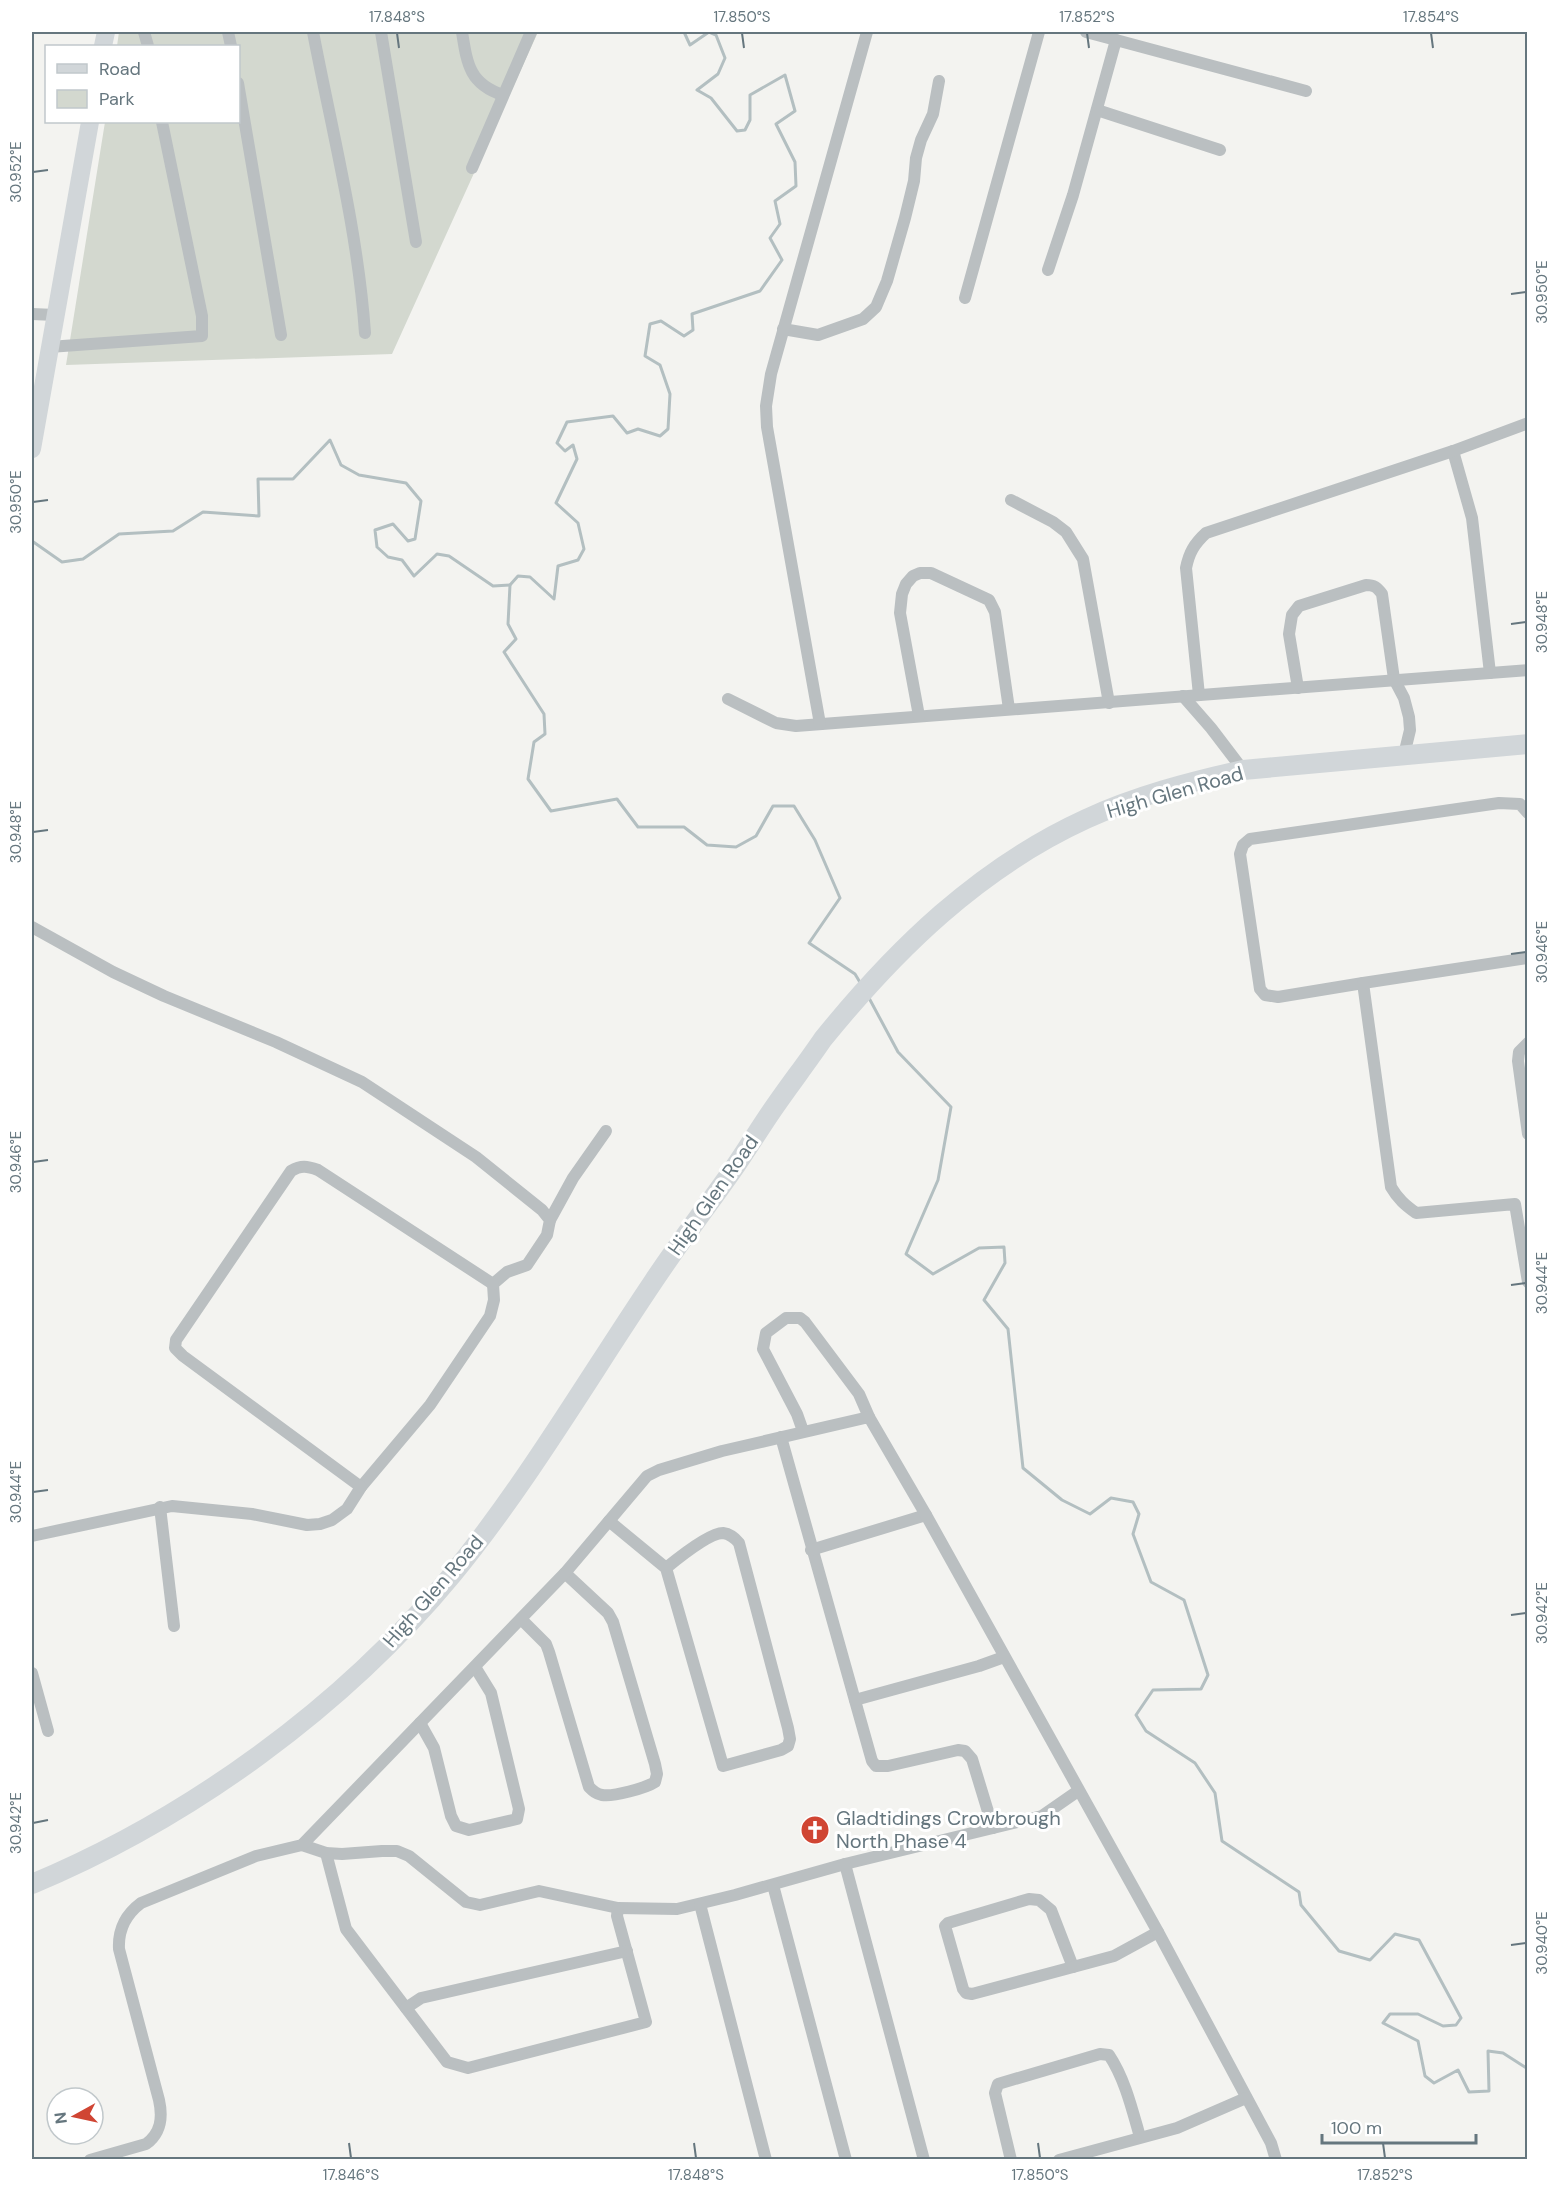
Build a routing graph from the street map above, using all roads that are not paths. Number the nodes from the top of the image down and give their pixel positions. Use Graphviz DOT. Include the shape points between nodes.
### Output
graph roads {
  1 [pos="313,32"];
  2 [pos="381,32"];
  3 [pos="462,32"];
  4 [pos="531,32"];
  5 [pos="867,32"];
  6 [pos="1039,32"];
  7 [pos="1086,32"];
  8 [pos="1116,40"];
  9 [pos="939,81"];
  10 [pos="1306,91"];
  11 [pos="240,95"];
  12 [pos="503,95"];
  13 [pos="1097,110"];
  14 [pos="90,123"];
  15 [pos="162,123"];
  16 [pos="1220,150"];
  17 [pos="472,168"];
  18 [pos="416,242"];
  19 [pos="1048,270"];
  20 [pos="965,297"];
  21 [pos="32,314"];
  22 [pos="55,315"];
  23 [pos="783,329"];
  24 [pos="365,333"];
  25 [pos="281,335"];
  26 [pos="49,347"];
  27 [pos="1527,423"];
  28 [pos="32,449"];
  29 [pos="1453,451"];
  30 [pos="1011,500"];
  31 [pos="1527,670"];
  32 [pos="1490,673"];
  33 [pos="1394,679"];
  34 [pos="1298,688"];
  35 [pos="1199,695"];
  36 [pos="1183,696"];
  37 [pos="728,699"];
  38 [pos="1109,703"];
  39 [pos="1009,709"];
  40 [pos="920,716"];
  41 [pos="820,724"];
  42 [pos="1527,744"];
  43 [pos="1404,755"];
  44 [pos="1243,770"];
  45 [pos="1527,813"];
  46 [pos="32,927"];
  47 [pos="1527,957"];
  48 [pos="1363,983"];
  49 [pos="1527,1044"];
  50 [pos="606,1131"];
  51 [pos="1527,1134"];
  52 [pos="1521,1203"];
  53 [pos="550,1220"];
  54 [pos="1527,1282"];
  55 [pos="493,1284"];
  56 [pos="869,1417"];
  57 [pos="803,1431"];
  58 [pos="781,1437"];
  59 [pos="361,1487"];
  60 [pos="160,1507"];
  61 [pos="926,1515"];
  62 [pos="609,1521"];
  63 [pos="32,1536"];
  64 [pos="812,1550"];
  65 [pos="666,1568"];
  66 [pos="565,1573"];
  67 [pos="520,1619"];
  68 [pos="174,1626"];
  69 [pos="1004,1657"];
  70 [pos="475,1667"];
  71 [pos="32,1673"];
  72 [pos="855,1700"];
  73 [pos="420,1723"];
  74 [pos="48,1731"];
  75 [pos="1078,1791"];
  76 [pos="993,1828"];
  77 [pos="302,1845"];
  78 [pos="326,1853"];
  79 [pos="845,1864"];
  80 [pos="32,1884"];
  81 [pos="773,1885"];
  82 [pos="700,1904"];
  83 [pos="618,1908"];
  84 [pos="1158,1932"];
  85 [pos="627,1951"];
  86 [pos="1072,1967"];
  87 [pos="406,2008"];
  88 [pos="1246,2098"];
  89 [pos="1140,2137"];
  90 [pos="90,2160"];
  91 [pos="766,2160"];
  92 [pos="846,2160"];
  93 [pos="924,2160"];
  94 [pos="1011,2160"];
  95 [pos="1059,2160"];
  96 [pos="1276,2160"];
  1 -- 24 [label="street" via="351,225"];
  2 -- 18 [label="street"];
  3 -- 12 [label="street" via="473,75 490,91"];
  4 -- 12 [label="street"];
  5 -- 23 [label="street"];
  6 -- 20 [label="street"];
  7 -- 8 [label="street"];
  8 -- 10 [label="street"];
  8 -- 13 [label="street"];
  9 -- 23 [label="street" via="933,114 916,158 905,218 876,307 863,319 818,335"];
  11 -- 25 [label="street"];
  12 -- 17 [label="street"];
  13 -- 16 [label="street"];
  13 -- 19 [label="street"];
  14 -- 22 [label="street"];
  15 -- 26 [label="street" via="202,316 202,336"];
  21 -- 22 [label="street"];
  22 -- 26 [label="street"];
  23 -- 41 [label="street" via="771,374 767,427"];
  26 -- 28 [label="street"];
  27 -- 29 [label="street"];
  29 -- 32 [label="street" via="1472,518"];
  29 -- 35 [label="street" via="1206,533 1195,544 1186,568"];
  30 -- 38 [label="street" via="1066,532 1083,559"];
  31 -- 32 [label="street"];
  32 -- 33 [label="street"];
  33 -- 34 [label="street"];
  33 -- 34 [label="street" via="1382,594 1378,588 1366,585 1299,606 1292,615 1288,634"];
  33 -- 43 [label="street" via="1409,717"];
  34 -- 35 [label="street"];
  35 -- 36 [label="street"];
  36 -- 38 [label="street"];
  36 -- 44 [label="street"];
  37 -- 41 [label="street" via="776,723"];
  38 -- 39 [label="street"];
  39 -- 40 [label="street"];
  39 -- 40 [label="street" via="990,600 931,573 920,573 906,584 900,612"];
  40 -- 41 [label="street"];
  42 -- 43 [label="main road, High Glen Road"];
  43 -- 44 [label="main road, High Glen Road"];
  44 -- 80 [label="main road, High Glen Road" via="1141,797 1086,819 1024,852 974,886 908,943 823,1040 654,1279 526,1473 452,1575 415,1616 348,1683 248,1762 158,1820 78,1864"];
  45 -- 48 [label="street" via="1520,804 1499,803 1250,839 1243,845 1240,854 1260,989 1265,995 1278,997"];
  46 -- 53 [label="street" via="164,996 362,1082 476,1157"];
  47 -- 48 [label="street"];
  48 -- 52 [label="street" via="1391,1187 1396,1196 1416,1213"];
  49 -- 51 [label="street" via="1519,1052 1518,1061"];
  50 -- 53 [label="street"];
  52 -- 54 [label="street"];
  53 -- 55 [label="street" via="547,1235 527,1265 507,1272"];
  55 -- 59 [label="street" via="490,1316 430,1405"];
  55 -- 59 [label="street" via="318,1170 299,1167 291,1171 176,1340 175,1348 183,1356"];
  56 -- 57 [label="street"];
  56 -- 57 [label="street" via="858,1394 805,1323 800,1318 786,1318 766,1333 764,1349"];
  56 -- 61 [label="street"];
  57 -- 58 [label="street"];
  58 -- 62 [label="street" via="659,1470 647,1476"];
  58 -- 64 [label="street"];
  59 -- 60 [label="street" via="347,1509 320,1524"];
  60 -- 63 [label="street"];
  60 -- 68 [label="street"];
  61 -- 64 [label="street"];
  61 -- 69 [label="street"];
  62 -- 65 [label="street"];
  62 -- 66 [label="street"];
  64 -- 72 [label="street"];
  65 -- 65 [label="street" via="723,1766 788,1746 788,1728 739,1543 730,1535 716,1535"];
  66 -- 67 [label="street"];
  66 -- 67 [label="street" via="613,1622 655,1764 655,1782 611,1795 595,1793 589,1787 546,1644"];
  67 -- 70 [label="street"];
  69 -- 72 [label="street"];
  69 -- 75 [label="street"];
  70 -- 73 [label="street"];
  70 -- 73 [label="street" via="490,1693 519,1809 517,1819 469,1830 456,1826 434,1748"];
  71 -- 74 [label="street"];
  72 -- 76 [label="street" via="868,1752 876,1766 958,1750 969,1754"];
  73 -- 77 [label="street"];
  75 -- 76 [label="street" via="1042,1816"];
  75 -- 84 [label="street"];
  76 -- 79 [label="street"];
  77 -- 78 [label="street"];
  77 -- 90 [label="street" via="256,1856 131,1910 118,1935 119,1949 159,2100 161,2124 146,2144"];
  78 -- 83 [label="street" via="397,1851 409,1856 466,1902 480,1905 539,1891"];
  78 -- 87 [label="street" via="346,1929"];
  79 -- 81 [label="street"];
  79 -- 93 [label="street"];
  81 -- 82 [label="street"];
  81 -- 92 [label="street"];
  82 -- 83 [label="street" via="676,1910"];
  82 -- 91 [label="street"];
  83 -- 85 [label="street"];
  84 -- 86 [label="street" via="1114,1956"];
  84 -- 88 [label="street"];
  85 -- 87 [label="street" via="422,1998"];
  85 -- 87 [label="street" via="646,2022 468,2068 447,2062"];
  86 -- 86 [label="street" via="966,1993 945,1926 1018,1902 1039,1900 1051,1910"];
  88 -- 89 [label="street" via="1177,2128"];
  88 -- 96 [label="street"];
  89 -- 94 [label="street" via="1113,2060 1100,2054 998,2084 995,2093"];
  89 -- 95 [label="street"];
}
